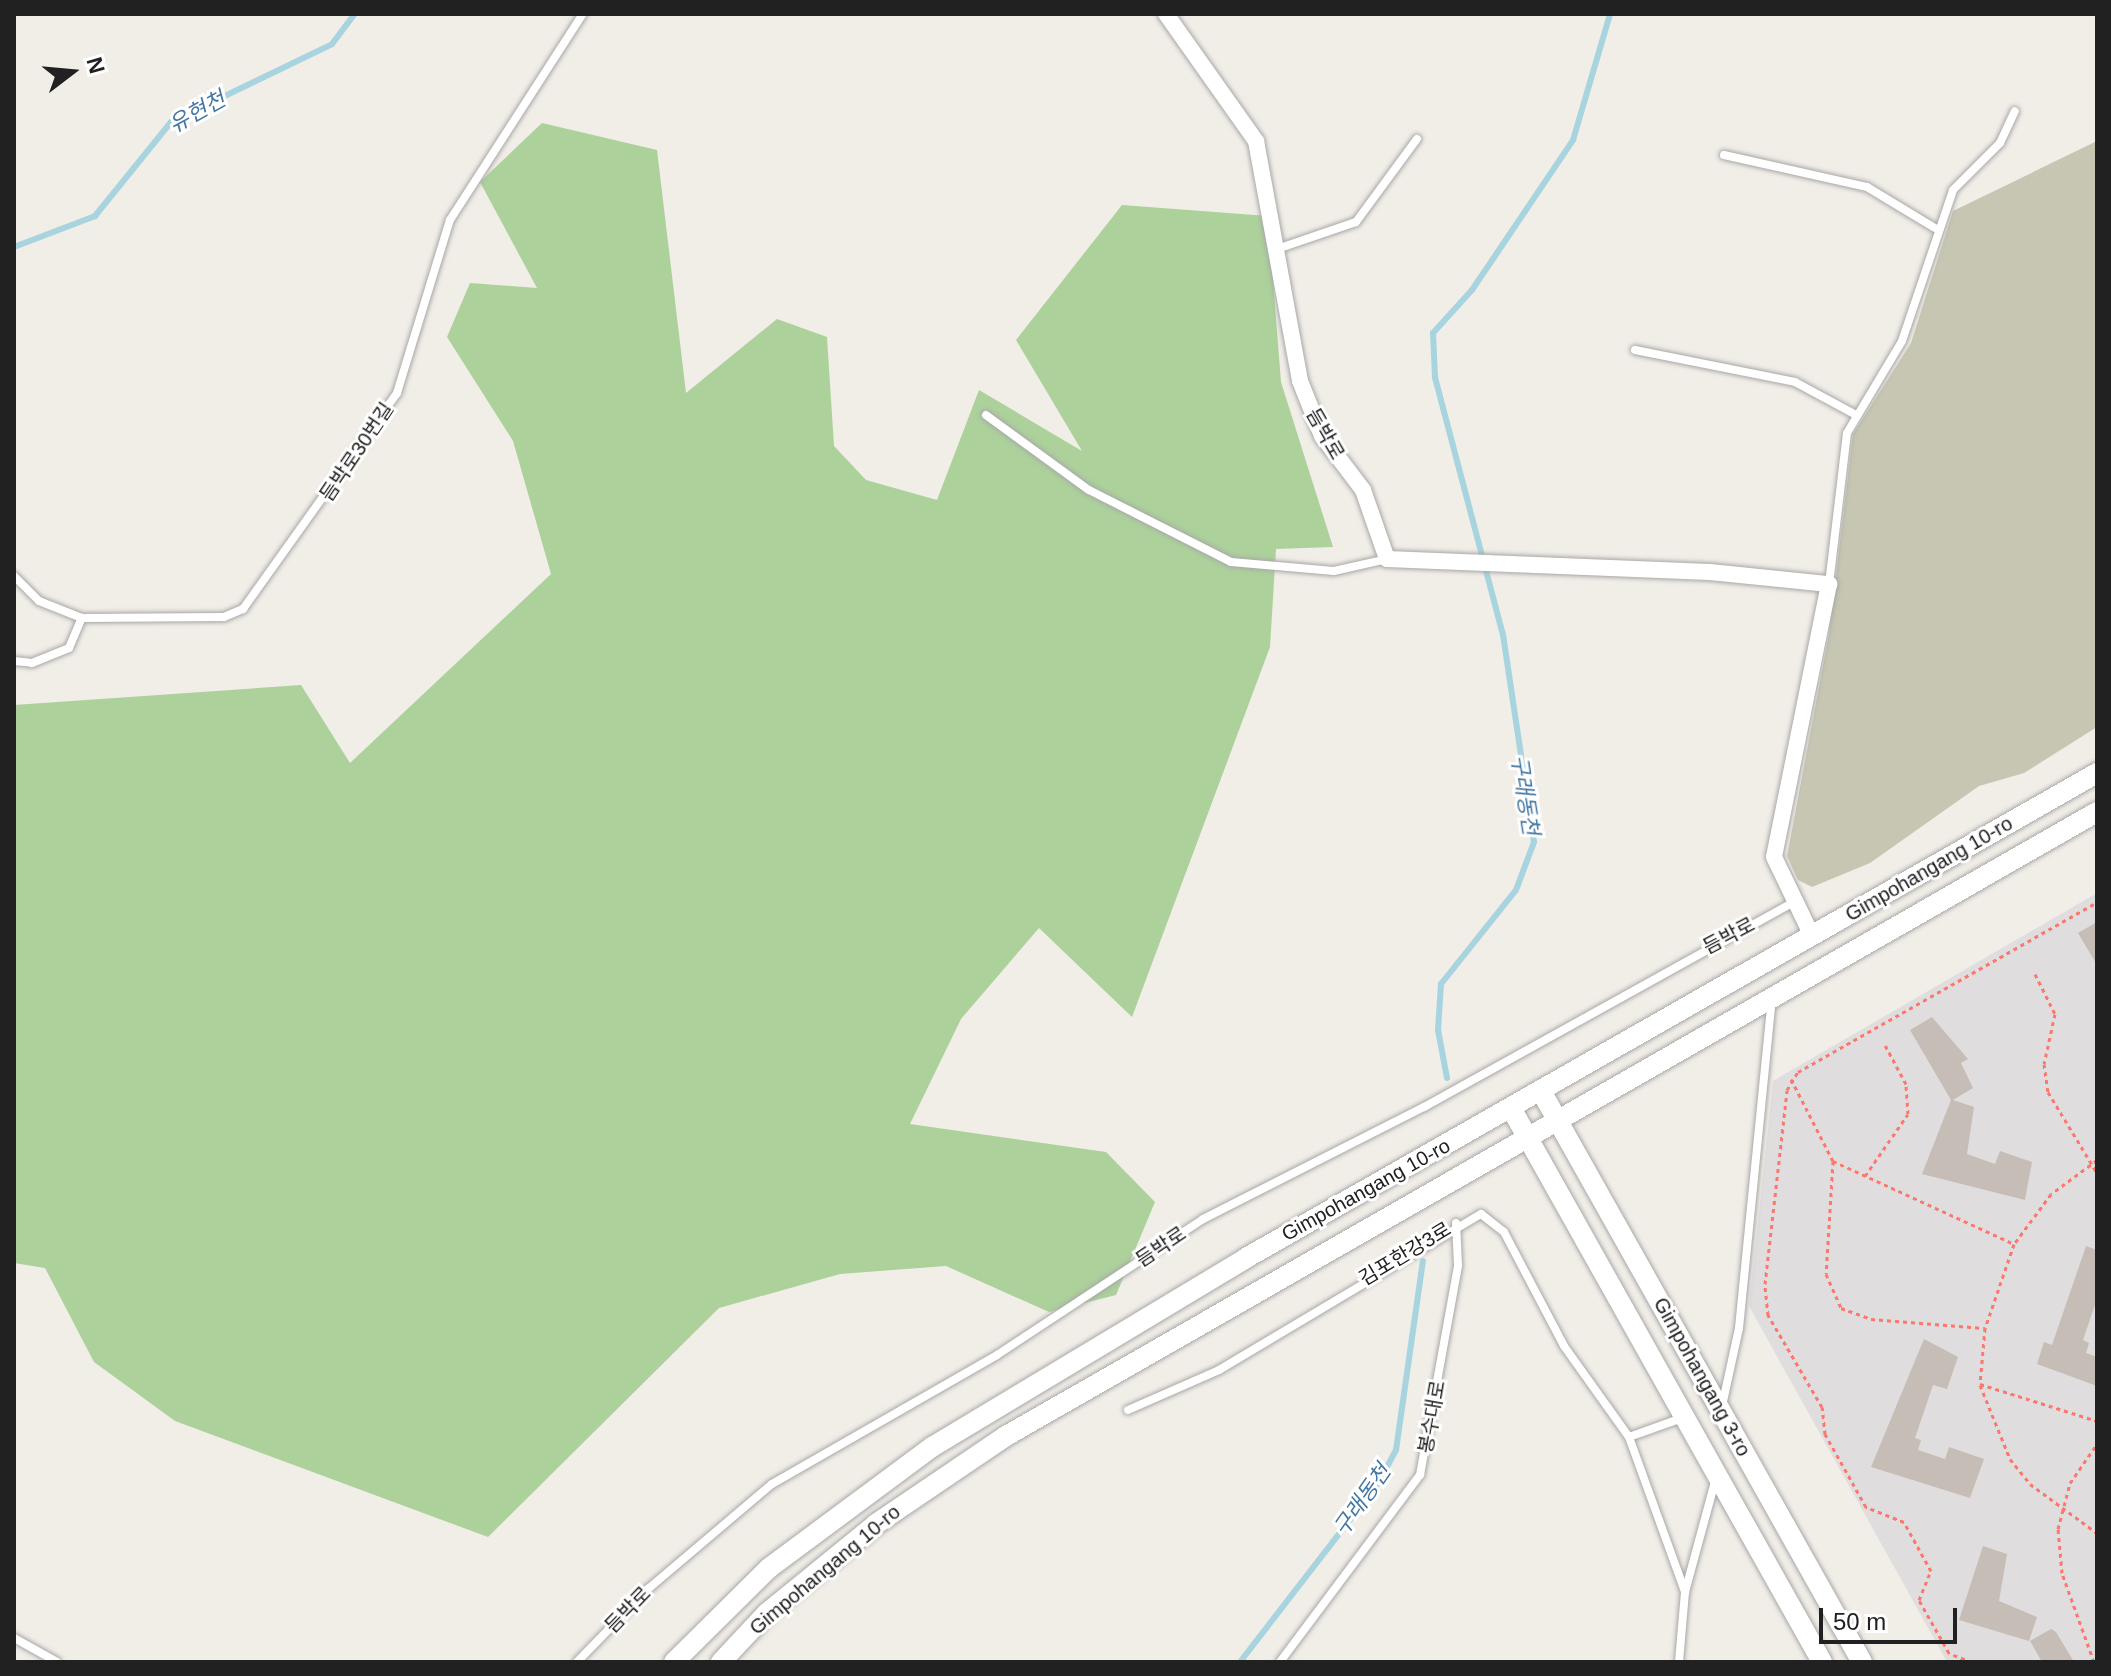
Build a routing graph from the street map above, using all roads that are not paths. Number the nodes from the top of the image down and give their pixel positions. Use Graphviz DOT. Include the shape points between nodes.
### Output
graph roads {
  1 [pos="583,14"];
  2 [pos="1166,14"];
  3 [pos="2015,111"];
  4 [pos="1417,139"];
  5 [pos="1724,155"];
  6 [pos="1935,228"];
  7 [pos="1277,249"];
  8 [pos="1635,350"];
  9 [pos="986,415"];
  10 [pos="1856,415"];
  11 [pos="1387,559"];
  12 [pos="14,576"];
  13 [pos="1829,584"];
  14 [pos="82,618"];
  15 [pos="14,661"];
  16 [pos="2097,773"];
  17 [pos="2097,812"];
  18 [pos="1794,902"];
  19 [pos="1812,936"];
  20 [pos="1773,995"];
  21 [pos="1541,1091"];
  22 [pos="1511,1108"];
  23 [pos="1558,1119"];
  24 [pos="1527,1137"];
  25 [pos="1456,1223"];
  26 [pos="1128,1410"];
  27 [pos="1721,1411"];
  28 [pos="1683,1417"];
  29 [pos="1629,1437"];
  30 [pos="1716,1477"];
  31 [pos="1685,1592"];
  32 [pos="14,1638"];
  33 [pos="57,1662"];
  34 [pos="577,1662"];
  35 [pos="674,1662"];
  36 [pos="721,1662"];
  37 [pos="1280,1662"];
  38 [pos="1679,1662"];
  39 [pos="1822,1662"];
  40 [pos="1862,1662"];
  1 -- 14 [label="lane, 듬박로30번길" via="450,220 397,393 243,609 224,617"];
  2 -- 7 [label="street, 듬박로" via="1256,141"];
  3 -- 6 [label="lane" via="2000,143 1953,190"];
  4 -- 7 [label="lane" via="1356,222"];
  5 -- 6 [label="lane" via="1867,187"];
  6 -- 10 [label="lane" via="1902,341"];
  7 -- 11 [label="street, 듬박로" via="1282,312 1308,406 1363,490"];
  8 -- 10 [label="lane" via="1795,382"];
  9 -- 11 [label="lane" via="1089,490 1231,562 1334,571"];
  10 -- 13 [label="lane" via="1847,433"];
  11 -- 13 [label="street" via="1710,572"];
  12 -- 14 [label="lane" via="39,601"];
  13 -- 18 [label="street" via="1774,857"];
  14 -- 15 [label="lane" via="69,648 32,663"];
  16 -- 19 [label="street, Gimpohangang 10-ro"];
  17 -- 20 [label="street, Gimpohangang 10-ro"];
  18 -- 19 [label="street"];
  18 -- 34 [label="lane, 듬박로" via="1424,1107 1203,1219 997,1355 772,1484 648,1589"];
  19 -- 21 [label="street, Gimpohangang 10-ro"];
  20 -- 23 [label="street, Gimpohangang 10-ro"];
  20 -- 27 [label="lane" via="1739,1328"];
  21 -- 22 [label="street, Gimpohangang 10-ro"];
  21 -- 23 [label="street, Gimpohangang 3-ro"];
  22 -- 24 [label="street, Gimpohangang 3-ro"];
  22 -- 35 [label="street, Gimpohangang 10-ro" via="932,1447 769,1568"];
  23 -- 24 [label="street, Gimpohangang 10-ro"];
  23 -- 27 [label="street, Gimpohangang 3-ro"];
  24 -- 28 [label="street, Gimpohangang 3-ro"];
  24 -- 36 [label="street, Gimpohangang 10-ro" via="1006,1436 876,1524 767,1613"];
  25 -- 26 [label="lane, 김포한강3로" via="1219,1370"];
  25 -- 29 [label="lane, 김포한강3로" via="1481,1214 1495,1220 1564,1346"];
  25 -- 37 [label="lane, 봉수대로" via="1458,1265 1420,1475"];
  27 -- 40 [label="street, Gimpohangang 3-ro"];
  28 -- 29 [label="lane"];
  28 -- 30 [label="street, Gimpohangang 3-ro"];
  29 -- 31 [label="lane, 김포한강3로"];
  30 -- 31 [label="lane"];
  30 -- 39 [label="street, Gimpohangang 3-ro"];
  31 -- 38 [label="lane"];
  32 -- 33 [label="lane"];
}
